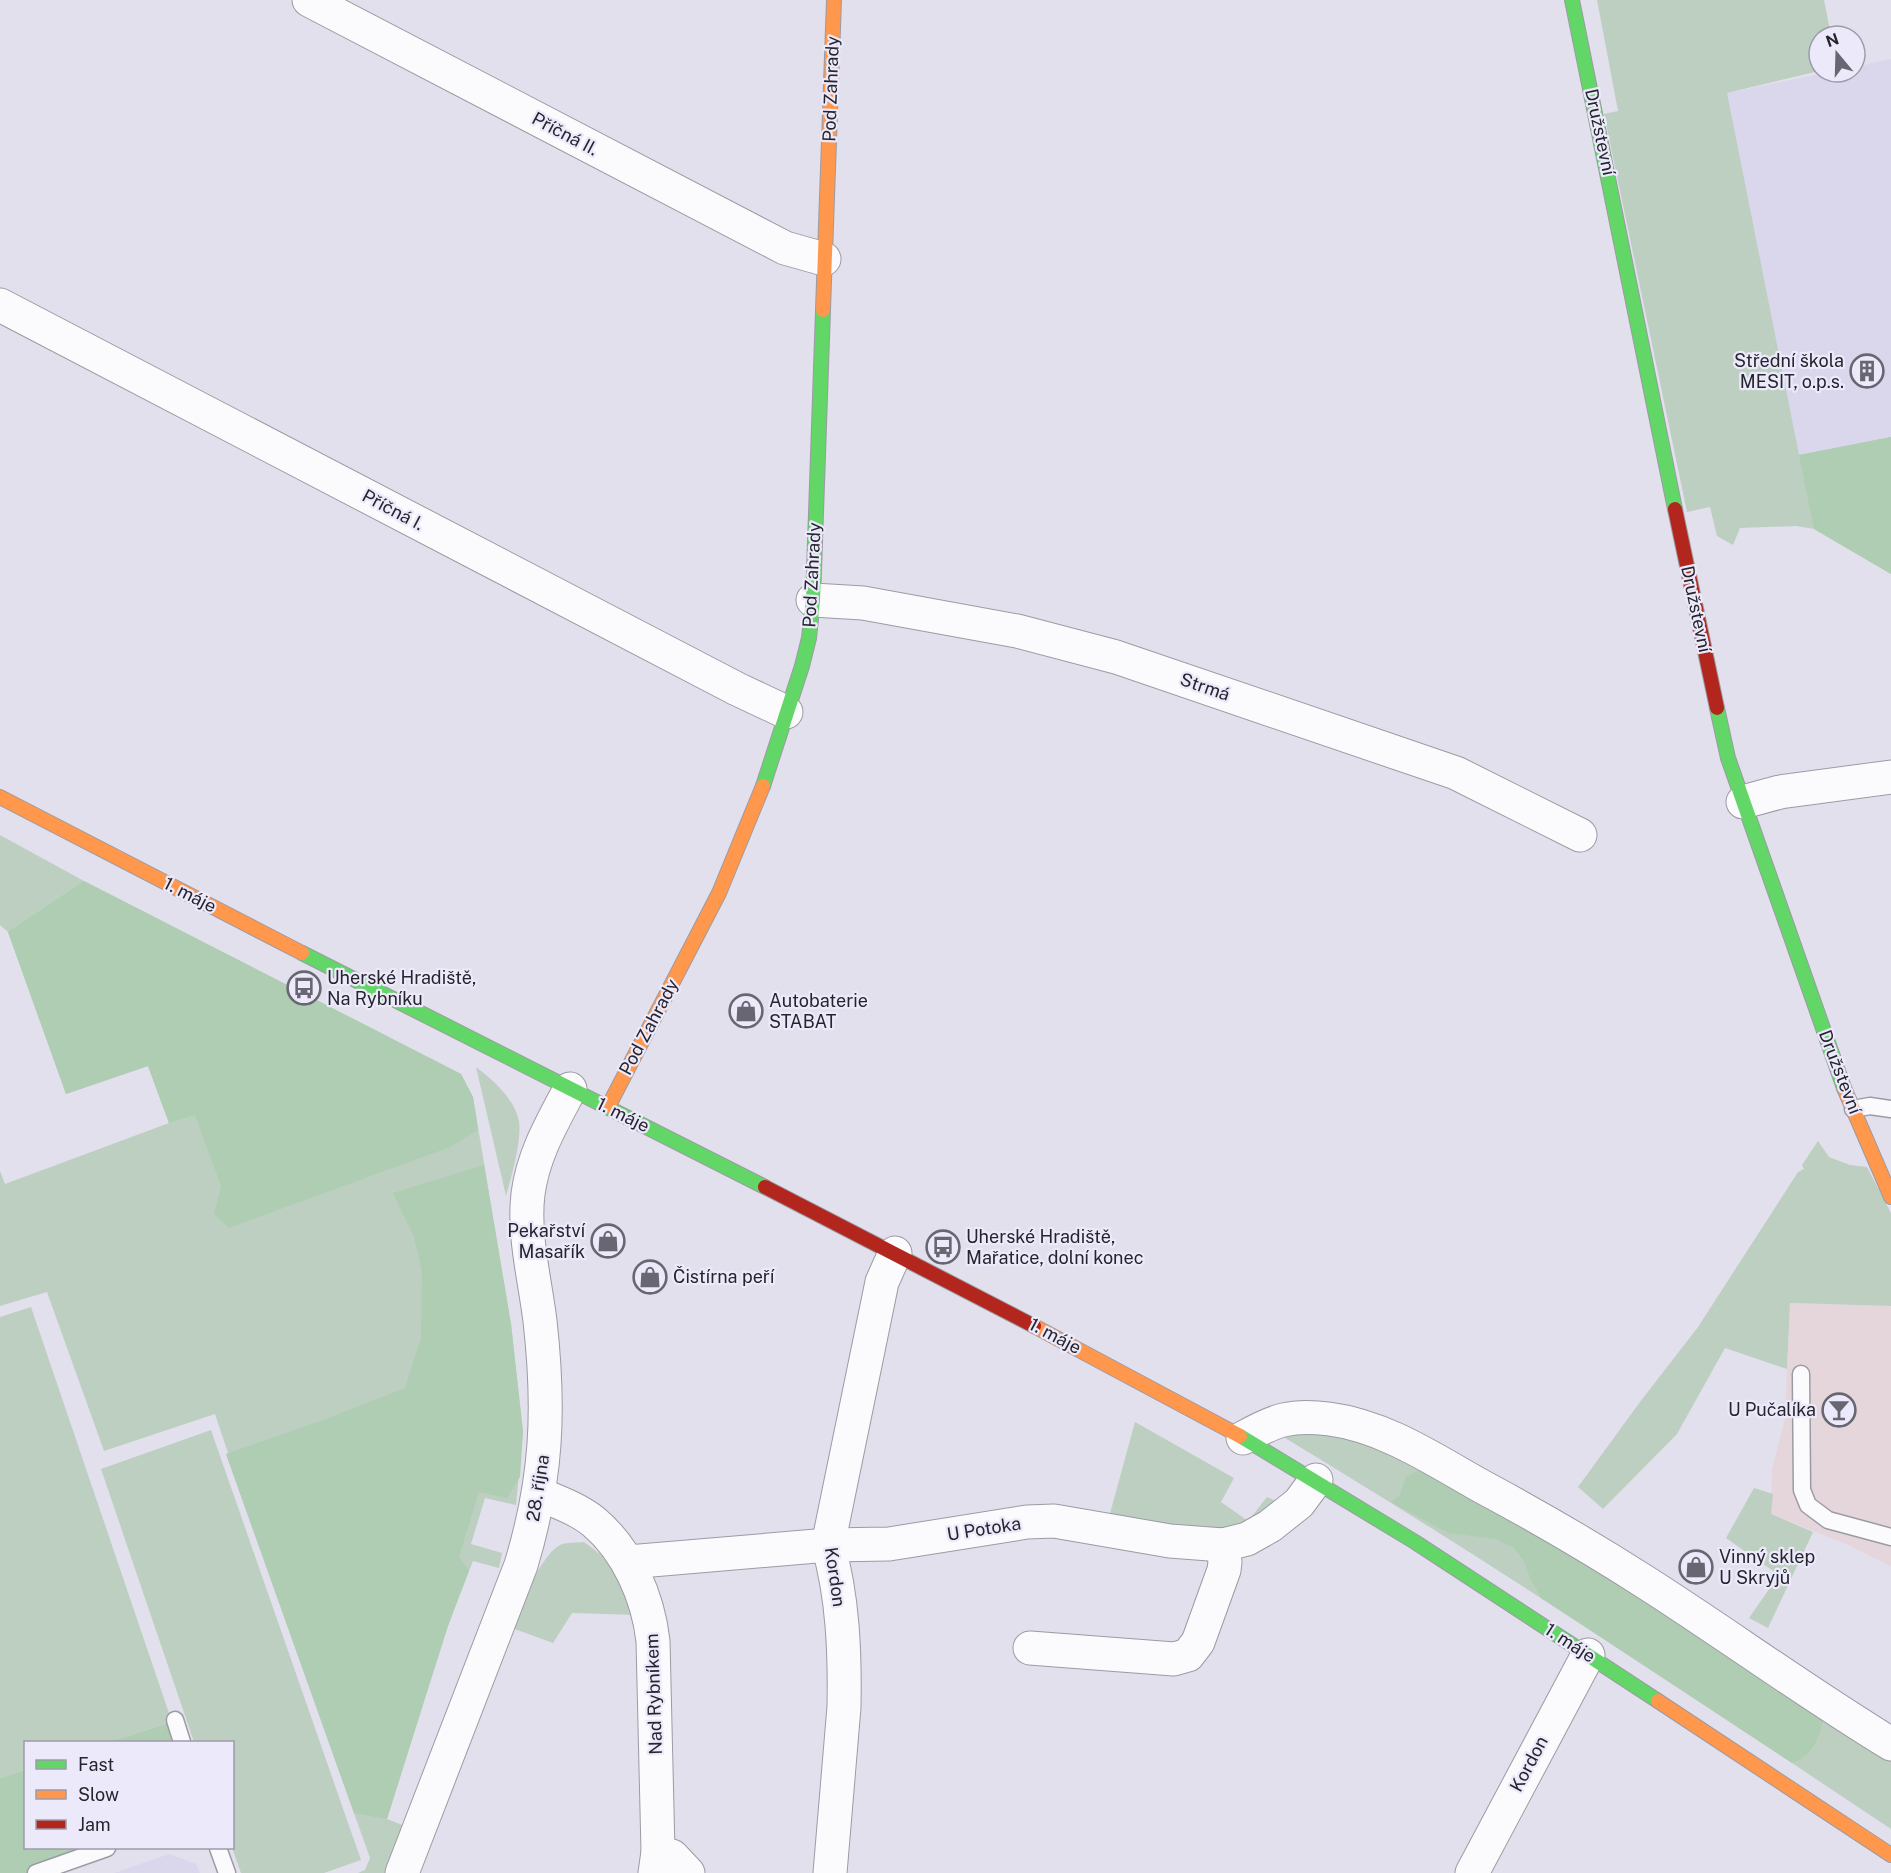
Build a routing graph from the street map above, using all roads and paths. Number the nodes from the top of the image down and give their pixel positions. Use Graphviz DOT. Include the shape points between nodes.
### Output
graph roads {
  1 [pos="309,0"];
  2 [pos="834,0"];
  3 [pos="1572,0"];
  4 [pos="824,259"];
  5 [pos="0,305"];
  6 [pos="813,600"];
  7 [pos="786,712"];
  8 [pos="1891,777"];
  9 [pos="0,797"];
  10 [pos="1743,802"];
  11 [pos="1580,835"];
  12 [pos="570,1089"];
  13 [pos="608,1107"];
  14 [pos="1853,1109"];
  15 [pos="1891,1109"];
  16 [pos="1891,1197"];
  17 [pos="895,1253"];
  18 [pos="1800,1374"];
  19 [pos="1243,1438"];
  20 [pos="1316,1480"];
  21 [pos="539,1494"];
  22 [pos="1891,1537"];
  23 [pos="828,1545"];
  24 [pos="1223,1545"];
  25 [pos="628,1562"];
  26 [pos="1030,1648"];
  27 [pos="1588,1655"];
  28 [pos="175,1720"];
  29 [pos="181,1741"];
  30 [pos="1891,1744"];
  31 [pos="104,1849"];
  32 [pos="218,1849"];
  33 [pos="1891,1855"];
  34 [pos="656,1862"];
  35 [pos="36,1873"];
  36 [pos="227,1873"];
  37 [pos="402,1873"];
  38 [pos="688,1873"];
  39 [pos="830,1873"];
  40 [pos="1472,1873"];
  1 -- 4 [label="street, Příčná II." via="785,248"];
  2 -- 4 [label="street, Pod Zahrady"];
  3 -- 10 [label="street, Družstevní" via="1728,758"];
  4 -- 6 [label="street, Pod Zahrady"];
  5 -- 7 [label="street, Příčná I."];
  6 -- 7 [label="street, Pod Zahrady" via="808,638"];
  6 -- 11 [label="street, Strmá" via="863,603 1017,631 1116,657 1456,773"];
  7 -- 13 [label="street, Pod Zahrady" via="757,804 719,893"];
  8 -- 10 [label="street" via="1780,792"];
  9 -- 12 [label="street, 1. máje"];
  10 -- 14 [label="street, Družstevní"];
  12 -- 13 [label="street, 1. máje"];
  12 -- 21 [label="street, 28. října" via="537,1153 528,1196 527,1224 545,1374 545,1442"];
  13 -- 17 [label="street, 1. máje"];
  14 -- 15 [label="lane"];
  14 -- 16 [label="street, Družstevní"];
  17 -- 19 [label="street, 1. máje"];
  17 -- 23 [label="street, Kordon" via="882,1282"];
  18 -- 22 [label="lane" via="1802,1490 1808,1505 1828,1520"];
  19 -- 20 [label="street, 1. máje"];
  19 -- 30 [label="street" via="1287,1418 1329,1419 1383,1433 1548,1523 1645,1582"];
  20 -- 24 [label="street, U Potoka" via="1299,1503 1270,1526 1247,1539"];
  20 -- 27 [label="street, 1. máje"];
  21 -- 25 [label="street, Nad Rybníkem" via="592,1521"];
  21 -- 37 [label="street, 28. října" via="521,1565"];
  23 -- 24 [label="street, U Potoka" via="889,1544 1054,1521 1170,1541"];
  23 -- 25 [label="street, U Potoka"];
  23 -- 39 [label="street, Kordon" via="838,1596 844,1679"];
  24 -- 26 [label="street" via="1224,1570 1188,1656 1174,1659"];
  25 -- 34 [label="street, Nad Rybníkem" via="651,1620 654,1641"];
  27 -- 33 [label="street, 1. máje"];
  27 -- 40 [label="street, Kordon"];
  28 -- 29 [label="lane"];
  31 -- 35 [label="lane"];
  32 -- 36 [label="lane"];
  34 -- 38 [label="street" via="672,1857"];
}
